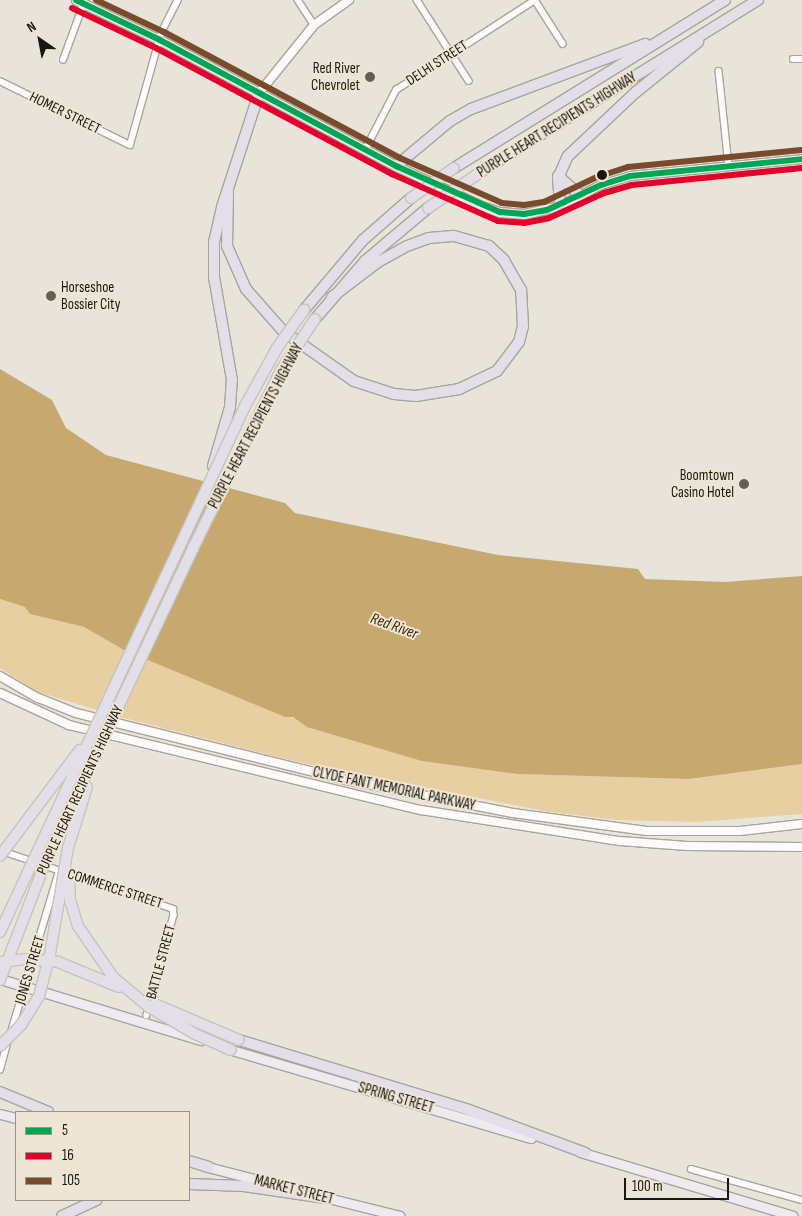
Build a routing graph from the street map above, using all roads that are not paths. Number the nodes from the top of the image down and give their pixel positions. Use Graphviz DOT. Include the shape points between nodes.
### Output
graph roads {
  1 [pos="178,0"];
  2 [pos="298,0"];
  3 [pos="349,0"];
  4 [pos="417,0"];
  5 [pos="535,0"];
  6 [pos="725,0"];
  7 [pos="758,0"];
  8 [pos="80,2"];
  9 [pos="718,24"];
  10 [pos="314,25"];
  11 [pos="662,38"];
  12 [pos="160,40"];
  13 [pos="563,44"];
  14 [pos="452,54"];
  15 [pos="802,59"];
  16 [pos="63,60"];
  17 [pos="793,60"];
  18 [pos="719,71"];
  19 [pos="0,81"];
  20 [pos="469,81"];
  21 [pos="259,94"];
  22 [pos="365,150"];
  23 [pos="802,159"];
  24 [pos="396,166"];
  25 [pos="729,166"];
  26 [pos="558,176"];
  27 [pos="228,191"];
  28 [pos="582,196"];
  29 [pos="560,206"];
  30 [pos="332,297"];
  31 [pos="206,489"];
  32 [pos="0,676"];
  33 [pos="0,693"];
  34 [pos="90,737"];
  35 [pos="100,745"];
  36 [pos="802,824"];
  37 [pos="75,828"];
  38 [pos="802,846"];
  39 [pos="0,851"];
  40 [pos="0,856"];
  41 [pos="59,871"];
  42 [pos="173,908"];
  43 [pos="0,932"];
  44 [pos="0,963"];
  45 [pos="0,980"];
  46 [pos="25,986"];
  47 [pos="147,1015"];
  48 [pos="0,1046"];
  49 [pos="231,1050"];
  50 [pos="0,1070"];
  51 [pos="0,1092"];
  52 [pos="46,1111"];
  53 [pos="0,1114"];
  54 [pos="15,1118"];
  55 [pos="585,1153"];
  56 [pos="190,1162"];
  57 [pos="208,1168"];
  58 [pos="691,1169"];
  59 [pos="190,1184"];
  60 [pos="325,1198"];
  61 [pos="802,1200"];
  62 [pos="94,1201"];
  63 [pos="62,1216"];
  64 [pos="400,1216"];
  65 [pos="793,1216"];
  1 -- 12 [label="street" via="164,25"];
  2 -- 10 [label="street"];
  3 -- 10 [label="main road"];
  4 -- 14 [label="street"];
  5 -- 13 [label="street"];
  5 -- 14 [label="street, DELHI STREET"];
  6 -- 11 [label="highway, PURPLE HEART RECIPIENTS HIGHWAY"];
  7 -- 9 [label="highway, PURPLE HEART RECIPIENTS HIGHWAY"];
  8 -- 12 [label="main road"];
  8 -- 16 [label="street"];
  9 -- 26 [label="highway" via="575,148"];
  9 -- 30 [label="highway, PURPLE HEART RECIPIENTS HIGHWAY, bridge" via="428,208 365,261"];
  10 -- 21 [label="main road"];
  11 -- 24 [label="highway" via="471,109 450,121"];
  11 -- 31 [label="highway, PURPLE HEART RECIPIENTS HIGHWAY, bridge" via="454,168 411,198 363,240 304,310 261,377"];
  12 -- 19 [label="street, HOMER STREET" via="130,145"];
  12 -- 21 [label="main road"];
  14 -- 20 [label="street"];
  14 -- 22 [label="street, DELHI STREET" via="393,93"];
  15 -- 17 [label="street"];
  18 -- 25 [label="street"];
  21 -- 22 [label="main road"];
  21 -- 27 [label="highway"];
  22 -- 24 [label="main road"];
  23 -- 25 [label="main road"];
  24 -- 29 [label="main road" via="500,212 534,214"];
  25 -- 28 [label="main road" via="624,177"];
  26 -- 28 [label="highway"];
  26 -- 29 [label="highway"];
  27 -- 30 [label="highway" via="227,246 246,289 283,332 354,381 394,394 416,396 459,390 497,371 519,342 523,326 521,290 504,260 489,246 453,236 429,238 400,250"];
  27 -- 31 [label="highway, bridge" via="214,242 214,277 232,380 230,407"];
  28 -- 29 [label="main road"];
  30 -- 35 [label="highway, PURPLE HEART RECIPIENTS HIGHWAY, bridge" via="281,370"];
  31 -- 34 [label="highway, PURPLE HEART RECIPIENTS HIGHWAY, bridge"];
  32 -- 36 [label="main road, CLYDE FANT MEMORIAL PARKWAY" via="36,697 76,713 346,780 513,813 647,831 740,831"];
  33 -- 38 [label="main road, CLYDE FANT MEMORIAL PARKWAY" via="69,725 421,810 636,843"];
  34 -- 40 [label="highway, bridge"];
  34 -- 43 [label="highway, PURPLE HEART RECIPIENTS HIGHWAY, bridge"];
  35 -- 37 [label="highway, bridge"];
  35 -- 45 [label="highway, PURPLE HEART RECIPIENTS HIGHWAY, bridge" via="35,887"];
  37 -- 48 [label="highway, bridge" via="39,996 21,1025"];
  37 -- 49 [label="highway, bridge" via="69,889 78,926 94,953 113,978 149,1008"];
  39 -- 41 [label="street, COMMERCE STREET"];
  41 -- 42 [label="street, COMMERCE STREET"];
  41 -- 46 [label="street, JONES STREET"];
  42 -- 47 [label="street, BATTLE STREET" via="174,915"];
  44 -- 55 [label="highway, bridge" via="38,959 69,965 214,1032 469,1110"];
  45 -- 46 [label="main road, SPRING STREET"];
  46 -- 49 [label="main road, SPRING STREET, bridge"];
  46 -- 50 [label="street, JONES STREET"];
  49 -- 55 [label="main road, SPRING STREET"];
  51 -- 52 [label="highway"];
  53 -- 54 [label="main road"];
  55 -- 65 [label="main road, SPRING STREET"];
  56 -- 57 [label="highway"];
  57 -- 60 [label="main road, MARKET STREET"];
  58 -- 61 [label="street"];
  59 -- 60 [label="highway" via="244,1186"];
  60 -- 64 [label="main road, MARKET STREET"];
  62 -- 63 [label="highway"];
}
